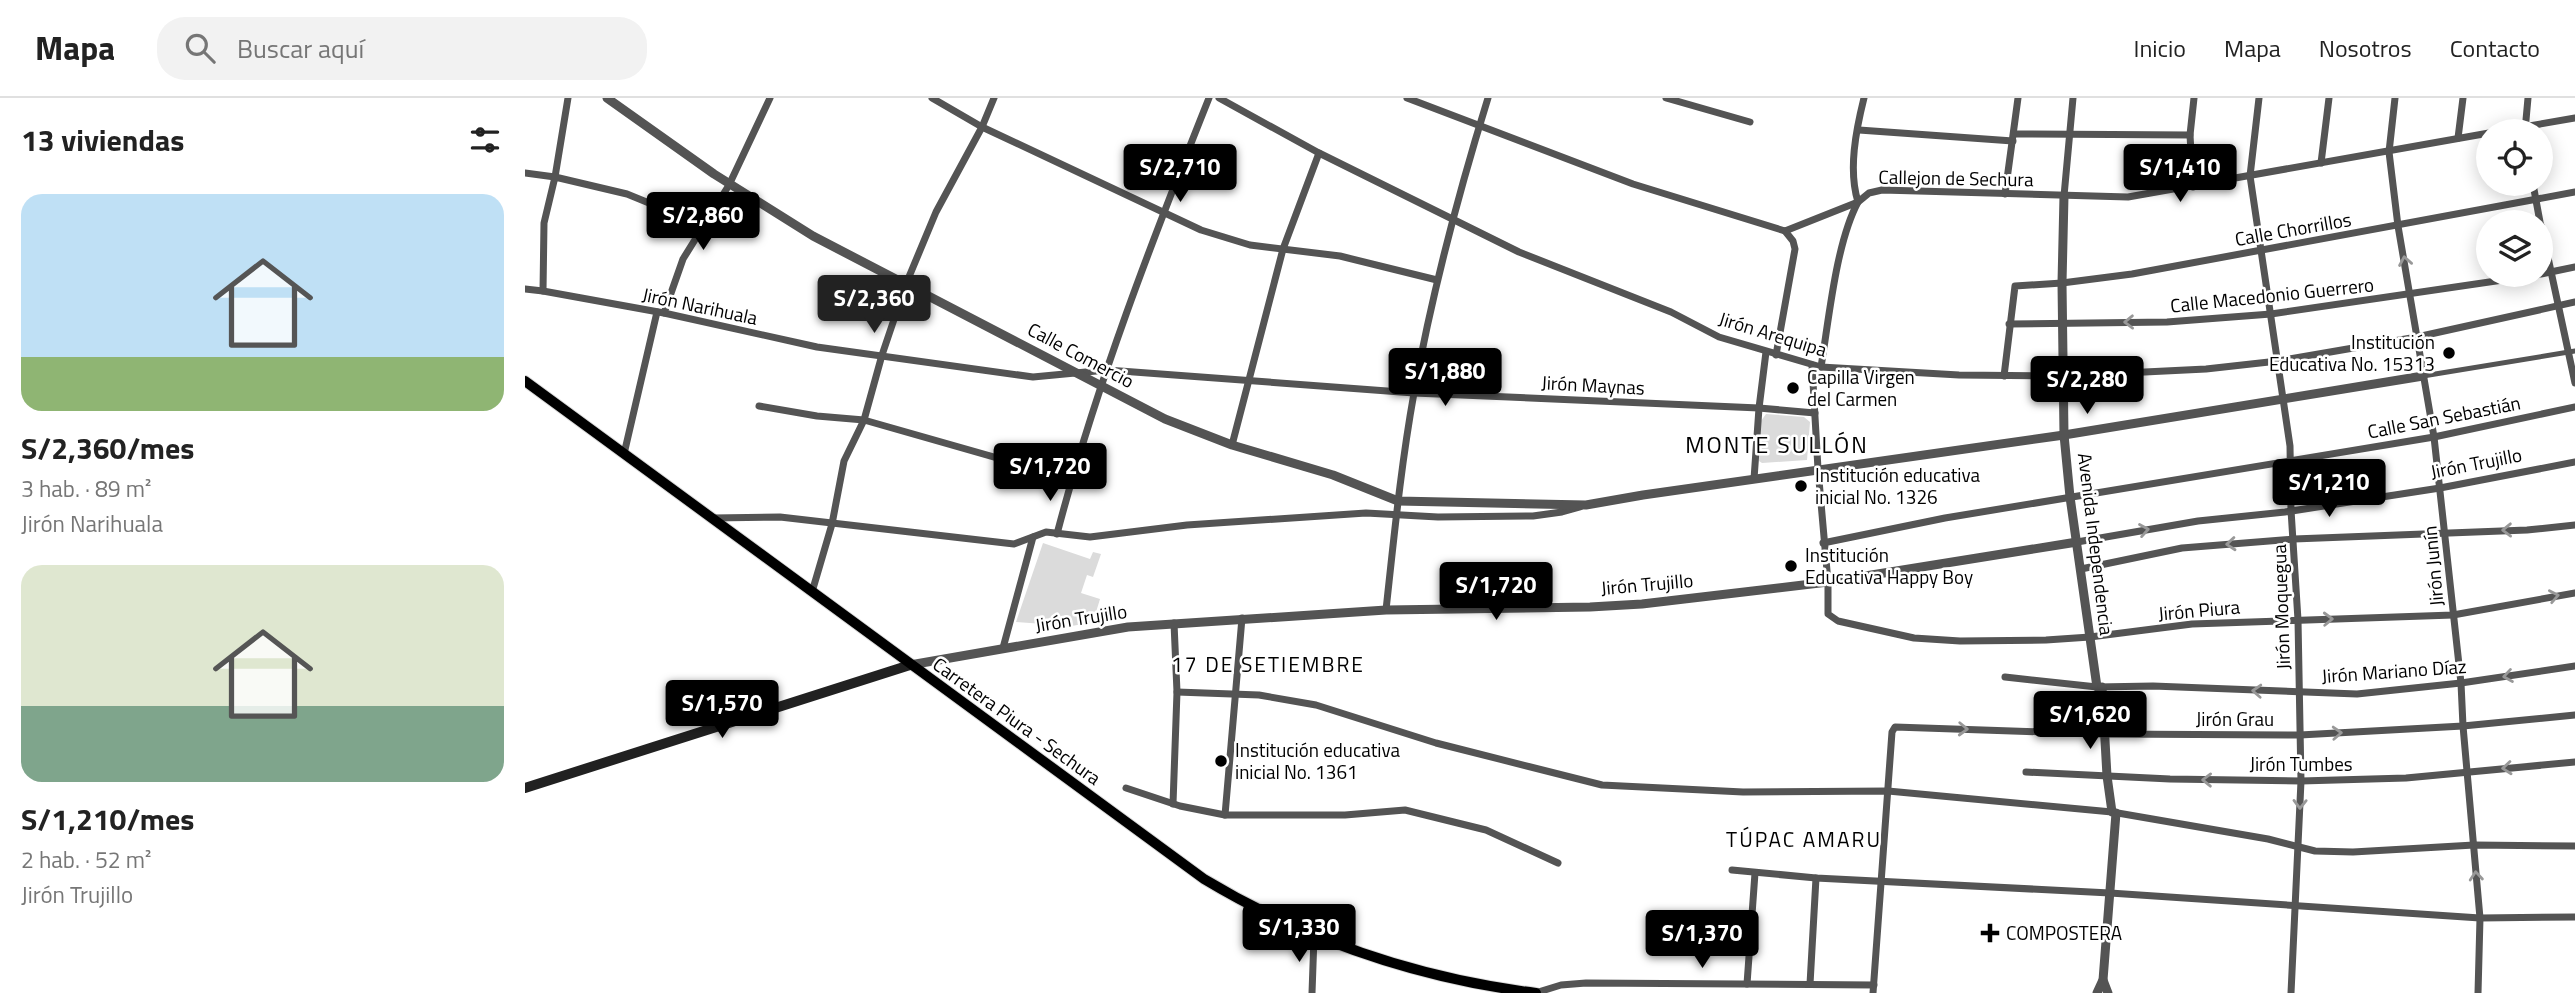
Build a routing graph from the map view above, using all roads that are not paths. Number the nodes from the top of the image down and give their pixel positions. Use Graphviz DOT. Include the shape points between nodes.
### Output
graph roads {
  1 [pos="568,98"];
  2 [pos="607,98"];
  3 [pos="770,98"];
  4 [pos="932,98"];
  5 [pos="994,98"];
  6 [pos="1209,98"];
  7 [pos="1219,98"];
  8 [pos="1407,98"];
  9 [pos="1488,98"];
  10 [pos="1666,98"];
  11 [pos="1864,98"];
  12 [pos="2018,98"];
  13 [pos="2073,98"];
  14 [pos="2194,98"];
  15 [pos="2259,98"];
  16 [pos="2329,98"];
  17 [pos="2395,98"];
  18 [pos="2463,98"];
  19 [pos="2528,98"];
  20 [pos="2575,118"];
  21 [pos="2526,119"];
  22 [pos="1750,122"];
  23 [pos="2553,123"];
  24 [pos="982,127"];
  25 [pos="1479,127"];
  26 [pos="1859,130"];
  27 [pos="2068,134"];
  28 [pos="2190,135"];
  29 [pos="2476,135"];
  30 [pos="2014,137"];
  31 [pos="2458,138"];
  32 [pos="2389,152"];
  33 [pos="1319,153"];
  34 [pos="2321,163"];
  35 [pos="525,173"];
  36 [pos="2250,176"];
  37 [pos="555,177"];
  38 [pos="729,184"];
  39 [pos="2193,187"];
  40 [pos="2575,192"];
  41 [pos="2005,194"];
  42 [pos="2064,196"];
  43 [pos="2535,196"];
  44 [pos="2536,199"];
  45 [pos="1858,202"];
  46 [pos="649,203"];
  47 [pos="2538,210"];
  48 [pos="1163,212"];
  49 [pos="1452,220"];
  50 [pos="2398,226"];
  51 [pos="1785,231"];
  52 [pos="1283,249"];
  53 [pos="2261,250"];
  54 [pos="2575,267"];
  55 [pos="2553,272"];
  56 [pos="1437,280"];
  57 [pos="906,284"];
  58 [pos="2062,284"];
  59 [pos="2476,284"];
  60 [pos="2553,286"];
  61 [pos="525,289"];
  62 [pos="543,291"];
  63 [pos="2411,295"];
  64 [pos="2575,302"];
  65 [pos="2558,307"];
  66 [pos="660,312"];
  67 [pos="2271,314"];
  68 [pos="2063,323"];
  69 [pos="2009,324"];
  70 [pos="2417,337"];
  71 [pos="2571,351"];
  72 [pos="1766,352"];
  73 [pos="882,355"];
  74 [pos="1776,355"];
  75 [pos="2278,361"];
  76 [pos="1817,366"];
  77 [pos="1107,370"];
  78 [pos="1076,372"];
  79 [pos="2004,376"];
  80 [pos="2063,376"];
  81 [pos="2423,376"];
  82 [pos="525,381"];
  83 [pos="1249,382"];
  84 [pos="2575,383"];
  85 [pos="1102,386"];
  86 [pos="1414,393"];
  87 [pos="2283,398"];
  88 [pos="759,407"];
  89 [pos="2575,407"];
  90 [pos="1759,408"];
  91 [pos="1815,413"];
  92 [pos="865,420"];
  93 [pos="2064,435"];
  94 [pos="2434,437"];
  95 [pos="1232,445"];
  96 [pos="624,454"];
  97 [pos="2290,461"];
  98 [pos="2575,462"];
  99 [pos="1818,469"];
  100 [pos="1071,479"];
  101 [pos="1755,480"];
  102 [pos="2440,488"];
  103 [pos="2070,496"];
  104 [pos="1398,501"];
  105 [pos="1586,505"];
  106 [pos="2291,510"];
  107 [pos="1396,516"];
  108 [pos="712,518"];
  109 [pos="832,524"];
  110 [pos="2575,525"];
  111 [pos="2445,531"];
  112 [pos="1057,534"];
  113 [pos="1033,537"];
  114 [pos="2294,539"];
  115 [pos="2077,541"];
  116 [pos="1823,543"];
  117 [pos="2081,569"];
  118 [pos="1828,582"];
  119 [pos="812,592"];
  120 [pos="2575,593"];
  121 [pos="1385,610"];
  122 [pos="2453,615"];
  123 [pos="1242,618"];
  124 [pos="2298,620"];
  125 [pos="1174,623"];
  126 [pos="2090,637"];
  127 [pos="1003,648"];
  128 [pos="910,665"];
  129 [pos="2575,666"];
  130 [pos="2005,677"];
  131 [pos="2461,684"];
  132 [pos="2099,687"];
  133 [pos="1177,692"];
  134 [pos="1235,693"];
  135 [pos="2299,693"];
  136 [pos="2575,715"];
  137 [pos="2463,726"];
  138 [pos="2104,734"];
  139 [pos="2300,735"];
  140 [pos="2575,762"];
  141 [pos="2468,771"];
  142 [pos="2026,772"];
  143 [pos="2106,776"];
  144 [pos="2301,781"];
  145 [pos="525,788"];
  146 [pos="1126,789"];
  147 [pos="1888,790"];
  148 [pos="1173,804"];
  149 [pos="2114,813"];
  150 [pos="1225,815"];
  151 [pos="2474,845"];
  152 [pos="2575,846"];
  153 [pos="2299,847"];
  154 [pos="1558,863"];
  155 [pos="1732,870"];
  156 [pos="1755,873"];
  157 [pos="1816,878"];
  158 [pos="1882,882"];
  159 [pos="2110,893"];
  160 [pos="2297,906"];
  161 [pos="2575,916"];
  162 [pos="2480,918"];
  163 [pos="1700,921"];
  164 [pos="1751,925"];
  165 [pos="1314,937"];
  166 [pos="2103,980"];
  167 [pos="1747,984"];
  168 [pos="1809,984"];
  169 [pos="1873,989"];
  170 [pos="1312,993"];
  171 [pos="1535,993"];
  172 [pos="2097,993"];
  173 [pos="2108,993"];
  174 [pos="2291,993"];
  175 [pos="2478,993"];
  1 -- 37 [label="street"];
  2 -- 38 [label="street, Calle Comercio"];
  3 -- 38 [label="street"];
  4 -- 24 [label="street"];
  5 -- 24 [label="street"];
  6 -- 48 [label="street"];
  7 -- 33 [label="street, Jirón Arequipa"];
  8 -- 25 [label="street"];
  9 -- 25 [label="street"];
  10 -- 22 [label="street"];
  11 -- 26 [label="street"];
  12 -- 30 [label="street"];
  13 -- 27 [label="street"];
  14 -- 28 [label="street"];
  15 -- 36 [label="street, Jirón Moquegua"];
  16 -- 34 [label="street"];
  17 -- 32 [label="street, Jirón Junín"];
  18 -- 31 [label="street"];
  19 -- 21 [label="street"];
  20 -- 23 [label="street"];
  24 -- 48 [label="street"];
  24 -- 57 [label="street" via="936,212"];
  25 -- 49 [label="street"];
  25 -- 51 [label="street" via="1633,184"];
  26 -- 30 [label="street"];
  26 -- 45 [label="street" via="1853,182"];
  27 -- 28 [label="street"];
  27 -- 30 [label="street"];
  27 -- 42 [label="street"];
  28 -- 39 [label="street"];
  29 -- 31 [label="street, Callejon de Sechura"];
  30 -- 41 [label="street"];
  31 -- 32 [label="street, Callejon de Sechura"];
  32 -- 34 [label="street, Callejon de Sechura"];
  32 -- 50 [label="street, Jirón Junín"];
  33 -- 49 [label="street, Jirón Arequipa"];
  33 -- 52 [label="street"];
  34 -- 36 [label="street, Callejon de Sechura"];
  35 -- 37 [label="street"];
  36 -- 39 [label="street, Callejon de Sechura"];
  36 -- 53 [label="street, Jirón Moquegua"];
  37 -- 46 [label="street"];
  37 -- 62 [label="street" via="544,223"];
  38 -- 57 [label="street, Calle Comercio" via="843,253"];
  38 -- 66 [label="street" via="683,259"];
  39 -- 42 [label="street, Callejon de Sechura" via="2128,197"];
  40 -- 44 [label="street, Calle Chorrillos"];
  41 -- 42 [label="street, Callejon de Sechura"];
  41 -- 45 [label="street, Callejon de Sechura" via="1882,190 1868,193"];
  42 -- 58 [label="street, Avenida Independencia"];
  43 -- 44 [label="street"];
  44 -- 47 [label="street"];
  44 -- 50 [label="street, Calle Chorrillos"];
  45 -- 51 [label="street, Callejon de Sechura"];
  45 -- 76 [label="street"];
  48 -- 52 [label="street" via="1201,230"];
  48 -- 77 [label="street"];
  49 -- 56 [label="street"];
  49 -- 72 [label="street, Jirón Arequipa" via="1519,252 1671,312 1719,337"];
  50 -- 53 [label="street, Calle Chorrillos"];
  63 -- 50 [label="street, Jirón Junín, one-way"];
  51 -- 74 [label="street" via="1795,249"];
  52 -- 56 [label="street" via="1340,256"];
  52 -- 83 [label="street"];
  53 -- 58 [label="street, Calle Chorrillos"];
  53 -- 67 [label="street, Jirón Moquegua"];
  54 -- 55 [label="street, Calle Macedonio Guerrero"];
  56 -- 86 [label="street"];
  57 -- 73 [label="street"];
  57 -- 78 [label="street, Calle Comercio"];
  58 -- 68 [label="street, Avenida Independencia"];
  58 -- 69 [label="street, Calle Chorrillos" via="2015,286"];
  59 -- 63 [label="street, Calle Macedonio Guerrero"];
  60 -- 65 [label="street"];
  61 -- 62 [label="street, Jirón Narihuala"];
  62 -- 66 [label="street, Jirón Narihuala"];
  63 -- 67 [label="street, Calle Macedonio Guerrero"];
  63 -- 70 [label="street, Jirón Junín"];
  64 -- 65 [label="street, Jirón Arequipa"];
  65 -- 70 [label="street, Jirón Arequipa"];
  65 -- 71 [label="street"];
  66 -- 73 [label="street, Jirón Narihuala" via="817,347"];
  66 -- 96 [label="street"];
  67 -- 68 [label="street, Calle Macedonio Guerrero, one-way"];
  67 -- 75 [label="street, Jirón Moquegua"];
  68 -- 69 [label="street, Calle Macedonio Guerrero"];
  68 -- 80 [label="street, Avenida Independencia"];
  69 -- 79 [label="street"];
  70 -- 75 [label="street, Jirón Arequipa"];
  70 -- 81 [label="street, Jirón Junín"];
  71 -- 81 [label="street, Calle Comercio"];
  71 -- 84 [label="street"];
  72 -- 74 [label="street, Jirón Arequipa"];
  72 -- 90 [label="street"];
  73 -- 78 [label="street, Jirón Narihuala" via="1033,377"];
  73 -- 92 [label="street"];
  74 -- 76 [label="street, Jirón Arequipa"];
  75 -- 80 [label="street, Jirón Arequipa"];
  75 -- 87 [label="street, Jirón Moquegua"];
  76 -- 79 [label="street, Jirón Arequipa"];
  76 -- 91 [label="street"];
  77 -- 78 [label="street, Jirón Maynas"];
  77 -- 83 [label="street, Jirón Maynas"];
  77 -- 85 [label="street"];
  78 -- 85 [label="street, Calle Comercio"];
  79 -- 80 [label="street, Jirón Arequipa"];
  80 -- 93 [label="street, Avenida Independencia"];
  81 -- 87 [label="street, Calle Comercio"];
  81 -- 94 [label="street, Jirón Junín"];
  82 -- 96 [label="main road, Carretera Piura - Sechura"];
  83 -- 86 [label="street, Jirón Maynas"];
  83 -- 95 [label="street"];
  85 -- 95 [label="street, Calle Comercio" via="1165,419"];
  85 -- 100 [label="street"];
  86 -- 90 [label="street, Jirón Maynas"];
  86 -- 104 [label="street"];
  87 -- 93 [label="street, Calle Comercio"];
  87 -- 97 [label="street, Jirón Moquegua"];
  88 -- 92 [label="street"];
  89 -- 94 [label="street, Calle San Sebastián"];
  90 -- 91 [label="street, Jirón Maynas"];
  90 -- 101 [label="street"];
  91 -- 99 [label="street"];
  92 -- 100 [label="street"];
  92 -- 109 [label="street" via="844,461"];
  93 -- 99 [label="street, Calle Comercio"];
  93 -- 103 [label="street, Avenida Independencia"];
  94 -- 97 [label="street, Calle San Sebastián"];
  94 -- 102 [label="street, Jirón Junín"];
  95 -- 104 [label="street, Calle Comercio" via="1333,475"];
  96 -- 108 [label="main road, Carretera Piura - Sechura"];
  97 -- 103 [label="street, Calle San Sebastián"];
  97 -- 106 [label="street, Jirón Moquegua"];
  98 -- 102 [label="street, Jirón Trujillo"];
  99 -- 101 [label="street, Calle Comercio"];
  99 -- 116 [label="street"];
  100 -- 112 [label="street"];
  101 -- 105 [label="street, Calle Comercio"];
  102 -- 106 [label="street, Jirón Trujillo"];
  102 -- 111 [label="street, Jirón Junín"];
  103 -- 115 [label="street, Avenida Independencia"];
  103 -- 116 [label="street, Calle San Sebastián"];
  104 -- 105 [label="street, Calle Comercio"];
  104 -- 107 [label="street"];
  105 -- 107 [label="street, Calle Comercio" via="1533,516"];
  106 -- 114 [label="street, Jirón Moquegua"];
  115 -- 106 [label="street, Jirón Trujillo, one-way"];
  107 -- 112 [label="street, Calle Comercio" via="1307,516 1090,537"];
  107 -- 121 [label="street"];
  108 -- 109 [label="street, Calle Comercio" via="780,517"];
  108 -- 119 [label="main road, Carretera Piura - Sechura"];
  109 -- 113 [label="street, Calle Comercio" via="1003,544"];
  109 -- 119 [label="street"];
  110 -- 111 [label="street, one-way"];
  111 -- 114 [label="street"];
  111 -- 122 [label="street, Jirón Junín"];
  112 -- 113 [label="street, Calle Comercio"];
  113 -- 127 [label="street"];
  114 -- 117 [label="street, one-way" via="2182,548"];
  114 -- 124 [label="street, Jirón Moquegua"];
  115 -- 117 [label="street, Avenida Independencia"];
  115 -- 118 [label="street, Jirón Trujillo"];
  116 -- 118 [label="street"];
  117 -- 126 [label="street, Avenida Independencia"];
  118 -- 121 [label="street, Jirón Trujillo" via="1616,605"];
  118 -- 126 [label="street, Jirón Piura" via="1828,614 1865,629 1960,641"];
  119 -- 128 [label="main road, Carretera Piura - Sechura"];
  122 -- 120 [label="street, Jirón Piura, one-way"];
  121 -- 123 [label="street, Jirón Trujillo"];
  124 -- 122 [label="street, Jirón Piura, one-way"];
  122 -- 131 [label="street, Jirón Junín"];
  123 -- 125 [label="street, Jirón Trujillo"];
  123 -- 134 [label="street"];
  124 -- 126 [label="street, Jirón Piura" via="2192,624"];
  124 -- 135 [label="street, Jirón Moquegua"];
  125 -- 127 [label="street, Jirón Trujillo"];
  125 -- 133 [label="street"];
  126 -- 132 [label="street, Avenida Independencia"];
  127 -- 128 [label="street, Jirón Trujillo"];
  128 -- 145 [label="main road, Jirón Trujillo"];
  128 -- 165 [label="main road, Carretera Piura - Sechura" via="1204,879"];
  129 -- 131 [label="street, Jirón Mariano Díaz, one-way"];
  130 -- 132 [label="street, Jirón Mariano Díaz"];
  131 -- 135 [label="street, Jirón Mariano Díaz" via="2357,694"];
  131 -- 137 [label="street, Jirón Junín"];
  135 -- 132 [label="street, Jirón Mariano Díaz, one-way"];
  132 -- 138 [label="street, Avenida Independencia"];
  133 -- 134 [label="street"];
  133 -- 148 [label="street"];
  134 -- 147 [label="street" via="1317,705 1436,743 1602,785 1743,792"];
  134 -- 150 [label="street"];
  135 -- 139 [label="street, Jirón Moquegua"];
  136 -- 137 [label="street, Jirón Grau"];
  139 -- 137 [label="street, Jirón Grau, one-way"];
  137 -- 141 [label="street, Jirón Junín"];
  138 -- 139 [label="street, Jirón Grau"];
  138 -- 143 [label="street, Avenida Independencia"];
  147 -- 138 [label="street, Jirón Grau, one-way" via="1895,727"];
  139 -- 144 [label="street, Jirón Moquegua"];
  140 -- 141 [label="street, Jirón Tumbes, one-way"];
  141 -- 144 [label="street, Jirón Tumbes"];
  141 -- 151 [label="street, Jirón Junín"];
  142 -- 143 [label="street, Jirón Tumbes"];
  144 -- 143 [label="street, Jirón Tumbes, one-way"];
  143 -- 149 [label="street, Avenida Independencia"];
  144 -- 153 [label="street, Jirón Moquegua, one-way"];
  146 -- 148 [label="street"];
  147 -- 149 [label="street"];
  147 -- 158 [label="street"];
  148 -- 150 [label="street"];
  149 -- 153 [label="street"];
  149 -- 159 [label="street, Avenida Independencia"];
  150 -- 154 [label="street" via="1360,815 1405,810 1486,830"];
  151 -- 152 [label="street"];
  151 -- 153 [label="street" via="2353,852"];
  162 -- 151 [label="street, Jirón Junín, one-way"];
  153 -- 160 [label="street, Jirón Moquegua"];
  155 -- 156 [label="street"];
  156 -- 157 [label="street"];
  156 -- 164 [label="street"];
  157 -- 158 [label="street"];
  157 -- 168 [label="street"];
  158 -- 159 [label="street"];
  158 -- 169 [label="street"];
  159 -- 160 [label="street"];
  159 -- 166 [label="street, Avenida Independencia"];
  160 -- 162 [label="street"];
  160 -- 174 [label="street, Jirón Moquegua"];
  161 -- 162 [label="street"];
  162 -- 175 [label="street, Jirón Junín"];
  163 -- 164 [label="street"];
  164 -- 167 [label="street"];
  165 -- 170 [label="street"];
  165 -- 171 [label="main road, Carretera Piura - Sechura" via="1431,975"];
  166 -- 172 [label="street, Avenida Independencia"];
  166 -- 173 [label="street, Avenida Independencia"];
  167 -- 168 [label="street"];
  167 -- 171 [label="street" via="1586,983"];
  168 -- 169 [label="street"];
}
